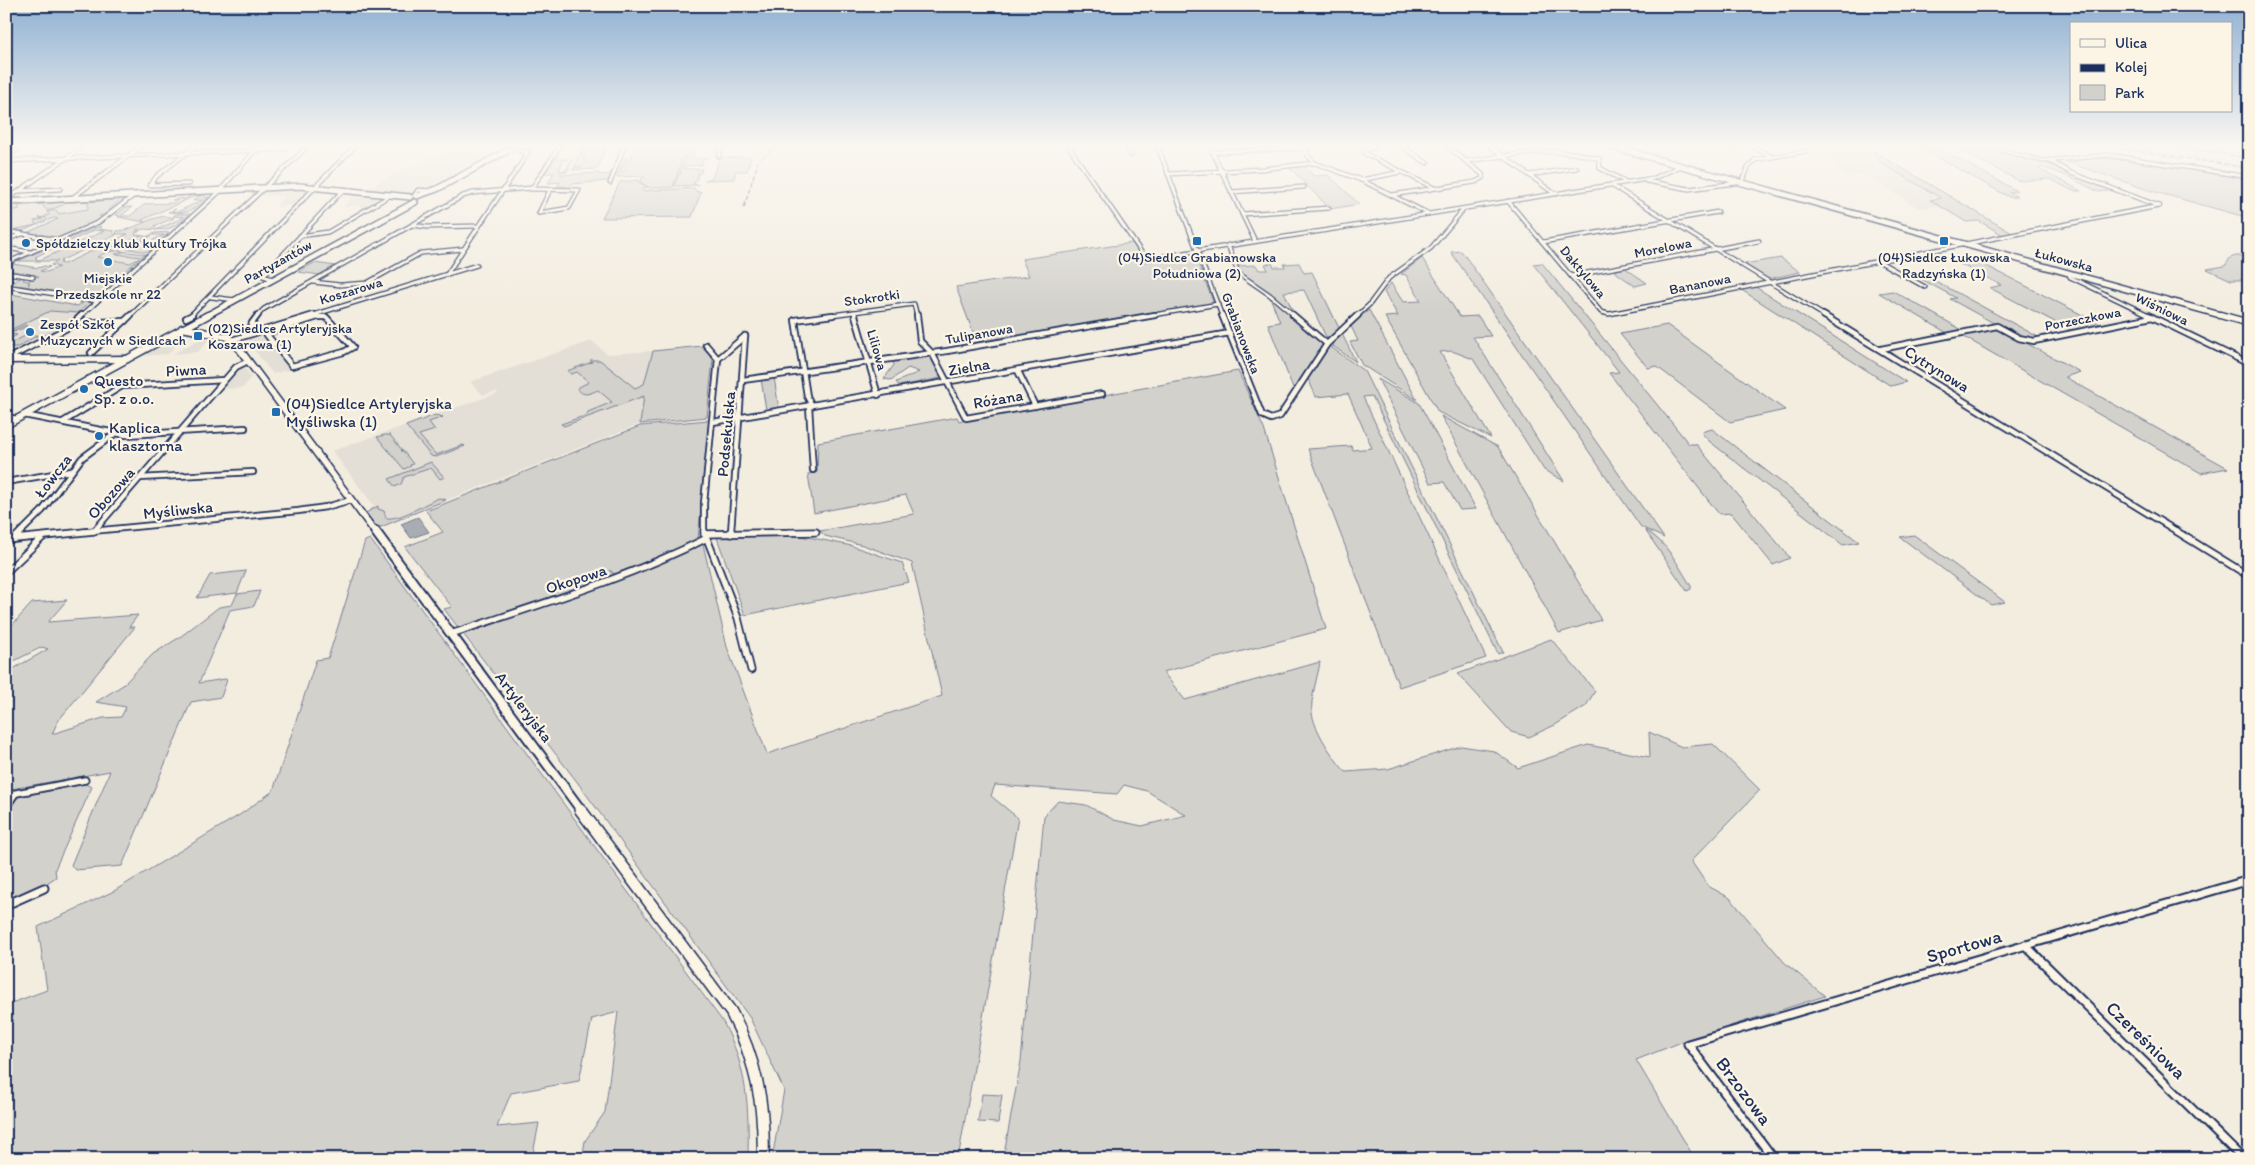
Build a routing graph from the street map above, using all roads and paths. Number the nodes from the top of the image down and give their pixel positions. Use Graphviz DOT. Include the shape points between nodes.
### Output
graph roads {
  1 [pos="126,201"];
  2 [pos="209,201"];
  3 [pos="250,201"];
  4 [pos="302,201"];
  5 [pos="332,201"];
  6 [pos="379,201"];
  7 [pos="405,201"];
  8 [pos="410,201"];
  9 [pos="454,201"];
  10 [pos="496,201"];
  11 [pos="545,201"];
  12 [pos="572,201"];
  13 [pos="1106,201"];
  14 [pos="1178,201"];
  15 [pos="1236,201"];
  16 [pos="1403,201"];
  17 [pos="1512,201"];
  18 [pos="1638,201"];
  19 [pos="1810,201"];
  20 [pos="2147,201"];
  21 [pos="1508,202"];
  22 [pos="1329,208"];
  23 [pos="1464,209"];
  24 [pos="1718,212"];
  25 [pos="1242,214"];
  26 [pos="1429,215"];
  27 [pos="386,217"];
  28 [pos="1668,220"];
  29 [pos="412,225"];
  30 [pos="478,226"];
  31 [pos="6,232"];
  32 [pos="22,234"];
  33 [pos="300,236"];
  34 [pos="6,240"];
  35 [pos="58,240"];
  36 [pos="1255,241"];
  37 [pos="1758,241"];
  38 [pos="1543,242"];
  39 [pos="1964,244"];
  40 [pos="1228,245"];
  41 [pos="6,248"];
  42 [pos="462,248"];
  43 [pos="1197,250"];
  44 [pos="1716,250"];
  45 [pos="31,252"];
  46 [pos="1879,261"];
  47 [pos="6,263"];
  48 [pos="477,265"];
  49 [pos="6,273"];
  50 [pos="2069,273"];
  51 [pos="447,274"];
  52 [pos="1571,276"];
  53 [pos="34,277"];
  54 [pos="273,279"];
  55 [pos="313,282"];
  56 [pos="1768,282"];
  57 [pos="6,286"];
  58 [pos="1925,287"];
  59 [pos="210,298"];
  60 [pos="235,300"];
  61 [pos="98,301"];
  62 [pos="1218,304"];
  63 [pos="854,312"];
  64 [pos="1601,312"];
  65 [pos="2152,317"];
  66 [pos="186,318"];
  67 [pos="126,320"];
  68 [pos="293,322"];
  69 [pos="2249,322"];
  70 [pos="73,323"];
  71 [pos="182,328"];
  72 [pos="249,333"];
  73 [pos="1230,333"];
  74 [pos="232,340"];
  75 [pos="1328,344"];
  76 [pos="706,345"];
  77 [pos="1880,349"];
  78 [pos="91,353"];
  79 [pos="932,353"];
  80 [pos="127,358"];
  81 [pos="718,359"];
  82 [pos="6,360"];
  83 [pos="248,361"];
  84 [pos="868,362"];
  85 [pos="2249,364"];
  86 [pos="804,371"];
  87 [pos="1018,371"];
  88 [pos="89,379"];
  89 [pos="224,380"];
  90 [pos="743,380"];
  91 [pos="949,383"];
  92 [pos="122,386"];
  93 [pos="1102,394"];
  94 [pos="878,395"];
  95 [pos="810,406"];
  96 [pos="1035,406"];
  97 [pos="24,415"];
  98 [pos="6,417"];
  99 [pos="740,418"];
  100 [pos="966,418"];
  101 [pos="17,419"];
  102 [pos="62,422"];
  103 [pos="713,422"];
  104 [pos="6,424"];
  105 [pos="245,428"];
  106 [pos="116,433"];
  107 [pos="179,433"];
  108 [pos="813,470"];
  109 [pos="71,471"];
  110 [pos="253,472"];
  111 [pos="140,478"];
  112 [pos="13,481"];
  113 [pos="6,482"];
  114 [pos="6,487"];
  115 [pos="351,500"];
  116 [pos="94,532"];
  117 [pos="816,532"];
  118 [pos="731,534"];
  119 [pos="44,537"];
  120 [pos="704,537"];
  121 [pos="14,539"];
  122 [pos="6,540"];
  123 [pos="6,572"];
  124 [pos="2249,576"];
  125 [pos="451,634"];
  126 [pos="751,670"];
  127 [pos="86,780"];
  128 [pos="15,794"];
  129 [pos="6,795"];
  130 [pos="6,807"];
  131 [pos="2249,880"];
  132 [pos="44,888"];
  133 [pos="6,905"];
  134 [pos="2025,945"];
  135 [pos="1688,1044"];
  136 [pos="763,1159"];
  137 [pos="1774,1159"];
  138 [pos="2243,1159"];
  1 -- 35 [label="street" via="104,219"];
  2 -- 61 [label="street"];
  3 -- 67 [label="street"];
  4 -- 59 [label="street"];
  5 -- 33 [label="street"];
  6 -- 33 [label="street" via="328,232"];
  7 -- 27 [label="street, Partyzantów"];
  8 -- 27 [label="street, Partyzantów"];
  9 -- 29 [label="street"];
  10 -- 30 [label="street"];
  11 -- 12 [label="street" via="539,213 568,209"];
  13 -- 43 [label="street" via="1146,259"];
  14 -- 43 [label="street, Grabianowska"];
  15 -- 25 [label="street"];
  16 -- 26 [label="street"];
  17 -- 21 [label="street"];
  18 -- 28 [label="street, Cytrynowa"];
  19 -- 39 [label="street, Łukowska"];
  20 -- 39 [label="street, Bananowa" via="2159,206"];
  21 -- 23 [label="street"];
  21 -- 38 [label="street, Daktylowa"];
  22 -- 25 [label="street"];
  23 -- 26 [label="street"];
  23 -- 75 [label="street" via="1431,248 1389,278 1367,306"];
  24 -- 28 [label="street"];
  25 -- 36 [label="street"];
  26 -- 36 [label="street"];
  27 -- 54 [label="street, Partyzantów"];
  28 -- 38 [label="street"];
  28 -- 44 [label="street, Cytrynowa"];
  29 -- 30 [label="street" via="427,228"];
  29 -- 55 [label="street"];
  30 -- 42 [label="street"];
  31 -- 32 [label="street"];
  32 -- 34 [label="street"];
  32 -- 35 [label="street"];
  33 -- 54 [label="street" via="263,276"];
  35 -- 45 [label="street"];
  36 -- 40 [label="street"];
  37 -- 44 [label="street, Morelowa"];
  38 -- 52 [label="street, Daktylowa"];
  39 -- 46 [label="street, Bananowa"];
  39 -- 50 [label="street, Łukowska"];
  40 -- 43 [label="street"];
  40 -- 75 [label="street" via="1238,273 1270,295"];
  41 -- 45 [label="street"];
  42 -- 51 [label="street"];
  42 -- 55 [label="street" via="421,253 367,283"];
  43 -- 62 [label="street, Grabianowska"];
  44 -- 52 [label="street, Morelowa"];
  44 -- 56 [label="street, Cytrynowa"];
  45 -- 47 [label="street"];
  46 -- 56 [label="street, Bananowa"];
  46 -- 58 [label="street"];
  48 -- 51 [label="street, Koszarowa"];
  49 -- 53 [label="street"];
  50 -- 65 [label="street, Wiśniowa" via="2070,277"];
  50 -- 69 [label="street, Łukowska"];
  51 -- 68 [label="street, Koszarowa"];
  52 -- 64 [label="street, Daktylowa"];
  54 -- 60 [label="street, Partyzantów"];
  55 -- 72 [label="street" via="264,309"];
  56 -- 64 [label="street, Bananowa" via="1610,314"];
  56 -- 77 [label="street, Cytrynowa"];
  57 -- 61 [label="street"];
  59 -- 60 [label="street"];
  59 -- 66 [label="street"];
  60 -- 71 [label="street, Partyzantów"];
  61 -- 70 [label="street"];
  62 -- 73 [label="street, Grabianowska"];
  62 -- 79 [label="street, Tulipanowa"];
  63 -- 79 [label="street, Stokrotki" via="914,304 918,336"];
  63 -- 84 [label="street, Liliowa"];
  63 -- 86 [label="street, Stokrotki" via="795,320"];
  65 -- 77 [label="street, Porzeczkowa" via="2034,341 2019,338 1997,326"];
  65 -- 85 [label="street, Wiśniowa"];
  67 -- 70 [label="street"];
  67 -- 78 [label="street"];
  68 -- 68 [label="street" via="326,317 353,347 292,366 267,335"];
  68 -- 72 [label="street, Koszarowa"];
  70 -- 82 [label="street" via="59,334"];
  71 -- 74 [label="street"];
  71 -- 80 [label="street, Partyzantów"];
  72 -- 74 [label="street, Koszarowa"];
  73 -- 75 [label="street, Grabianowska" via="1262,415 1270,419 1280,416"];
  73 -- 87 [label="street, Zielna"];
  74 -- 83 [label="street, Artyleryjska"];
  76 -- 81 [label="street"];
  77 -- 124 [label="street, Cytrynowa"];
  79 -- 84 [label="street, Tulipanowa"];
  79 -- 91 [label="street, Stokrotki"];
  80 -- 82 [label="street"];
  80 -- 88 [label="street, Partyzantów"];
  81 -- 90 [label="street, Podsekulska" via="745,336"];
  81 -- 103 [label="street"];
  83 -- 89 [label="street, Obozowa" via="236,367"];
  83 -- 115 [label="street, Artyleryjska"];
  84 -- 86 [label="street, Tulipanowa"];
  84 -- 94 [label="street, Liliowa"];
  86 -- 90 [label="street, Tulipanowa"];
  86 -- 95 [label="street"];
  87 -- 91 [label="street, Zielna"];
  87 -- 96 [label="street, Różana"];
  88 -- 92 [label="street, Piwna"];
  88 -- 97 [label="street, Partyzantów"];
  89 -- 92 [label="street, Piwna"];
  89 -- 107 [label="street, Obozowa"];
  90 -- 99 [label="street, Podsekulska"];
  91 -- 94 [label="street, Zielna"];
  91 -- 100 [label="street, Stokrotki"];
  92 -- 102 [label="street"];
  93 -- 96 [label="street, Różana"];
  94 -- 95 [label="street, Zielna"];
  95 -- 99 [label="street, Zielna"];
  95 -- 108 [label="street"];
  96 -- 100 [label="street, Różana"];
  97 -- 101 [label="street, Partyzantów"];
  97 -- 102 [label="street"];
  98 -- 101 [label="street"];
  99 -- 103 [label="street, Zielna"];
  99 -- 118 [label="street, Podsekulska"];
  101 -- 104 [label="street, Partyzantów"];
  102 -- 106 [label="street"];
  103 -- 120 [label="street" via="704,503"];
  105 -- 107 [label="street"];
  106 -- 107 [label="street"];
  106 -- 109 [label="street, Łowcza" via="88,453"];
  107 -- 111 [label="street, Obozowa"];
  109 -- 112 [label="street"];
  109 -- 121 [label="street, Łowcza" via="42,511"];
  110 -- 111 [label="street"];
  111 -- 116 [label="street, Obozowa"];
  112 -- 113 [label="street"];
  112 -- 114 [label="street"];
  115 -- 116 [label="street, Myśliwska" via="316,509"];
  115 -- 125 [label="street, Artyleryjska"];
  116 -- 119 [label="street, Myśliwska"];
  117 -- 118 [label="street"];
  118 -- 120 [label="street"];
  119 -- 121 [label="street, Myśliwska"];
  119 -- 123 [label="street"];
  120 -- 125 [label="street, Okopowa" via="659,562 611,581"];
  120 -- 126 [label="street" via="738,618"];
  121 -- 122 [label="street, Myśliwska"];
  125 -- 136 [label="street, Artyleryjska" via="731,1012 755,1066 764,1124"];
  127 -- 128 [label="street"];
  128 -- 129 [label="street"];
  128 -- 130 [label="street"];
  131 -- 134 [label="street, Sportowa"];
  132 -- 133 [label="street"];
  134 -- 135 [label="street, Sportowa"];
  134 -- 138 [label="street, Czereśniowa"];
  135 -- 137 [label="street, Brzozowa"];
}
